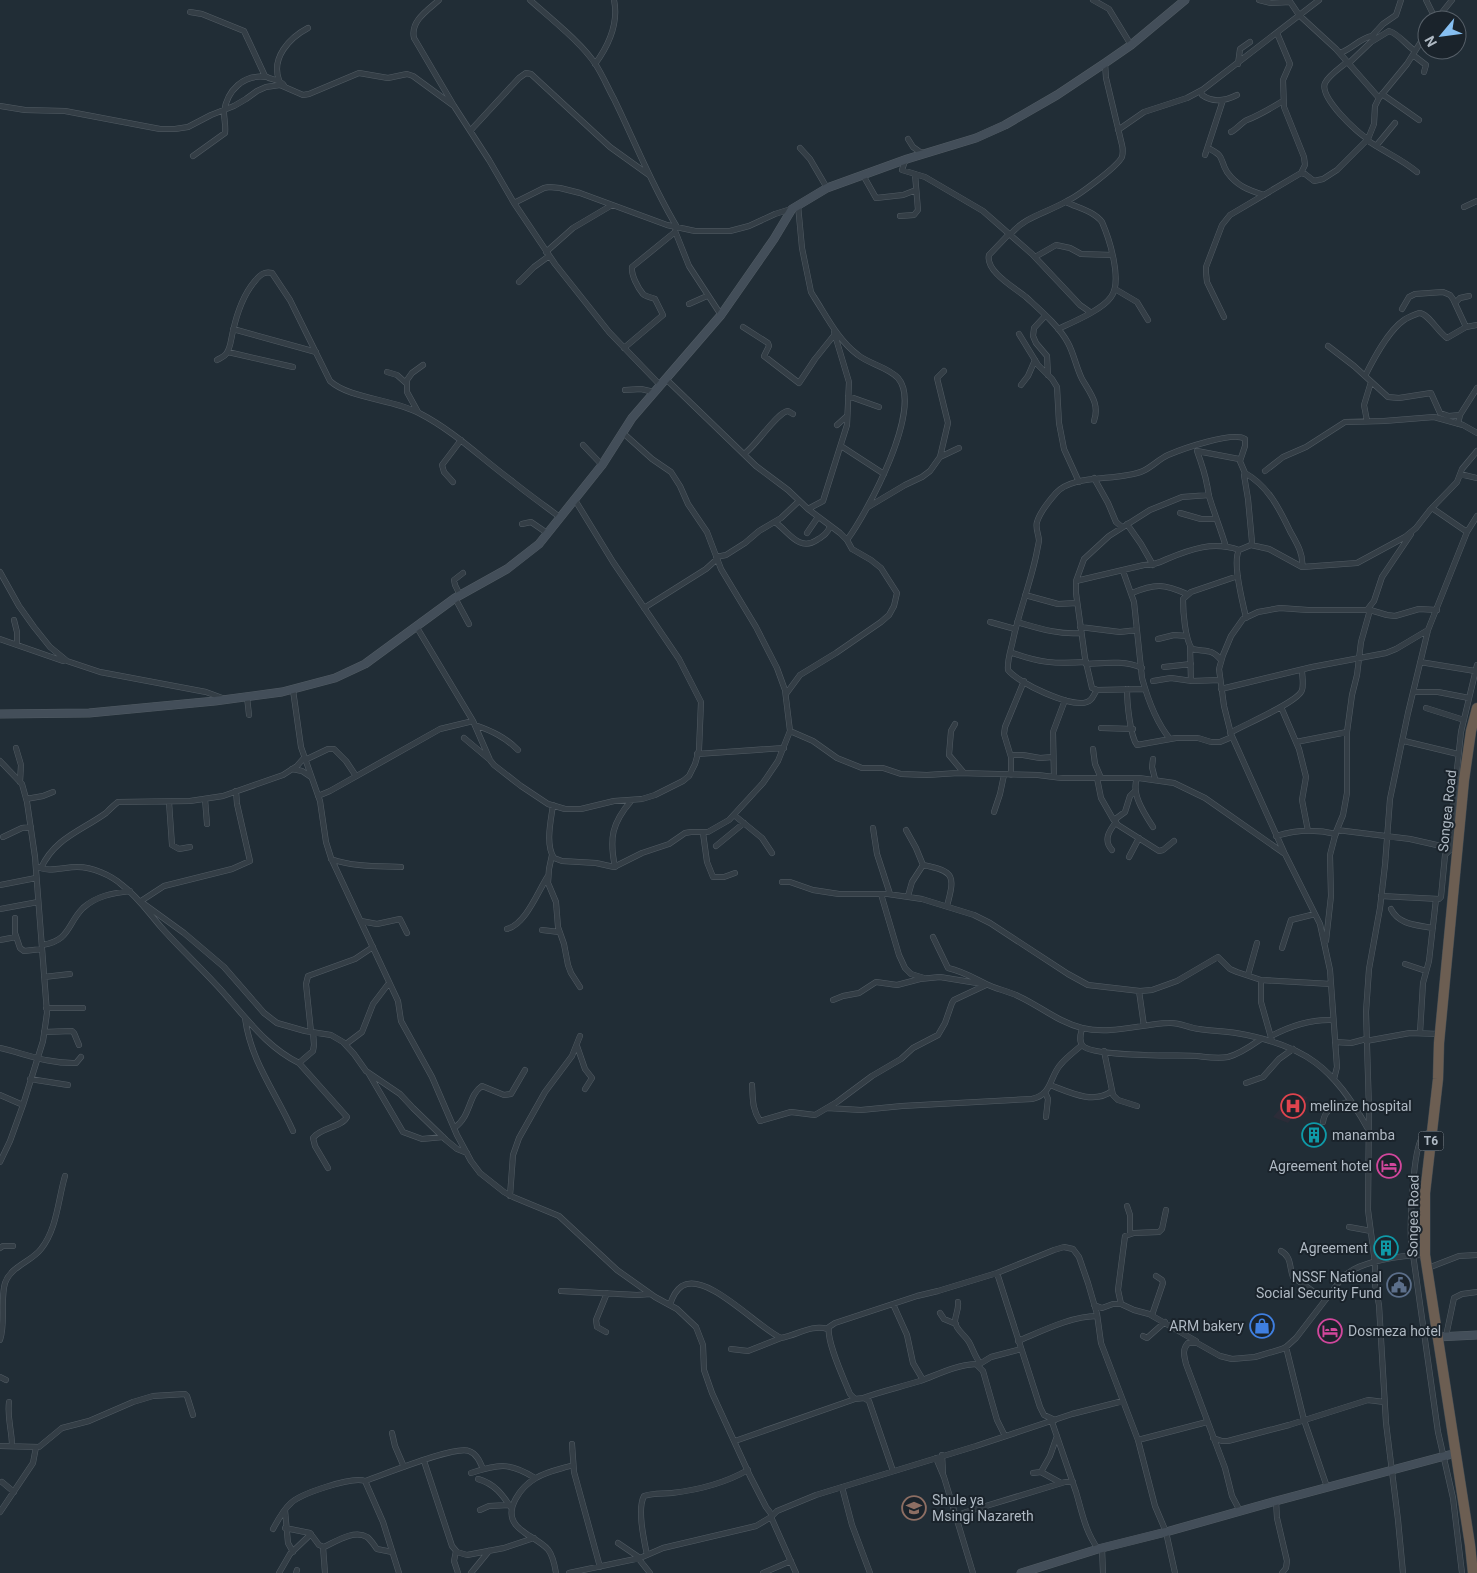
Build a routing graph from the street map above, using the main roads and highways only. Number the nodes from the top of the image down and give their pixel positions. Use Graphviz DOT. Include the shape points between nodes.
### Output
graph roads {
  1 [pos="1477,708"];
  2 [pos="1473,1573"];
  1 -- 2 [label="highway, Songea Road / T6" via="1452,849 1438,1080 1425,1193 1425,1255 1441,1337"];
}
